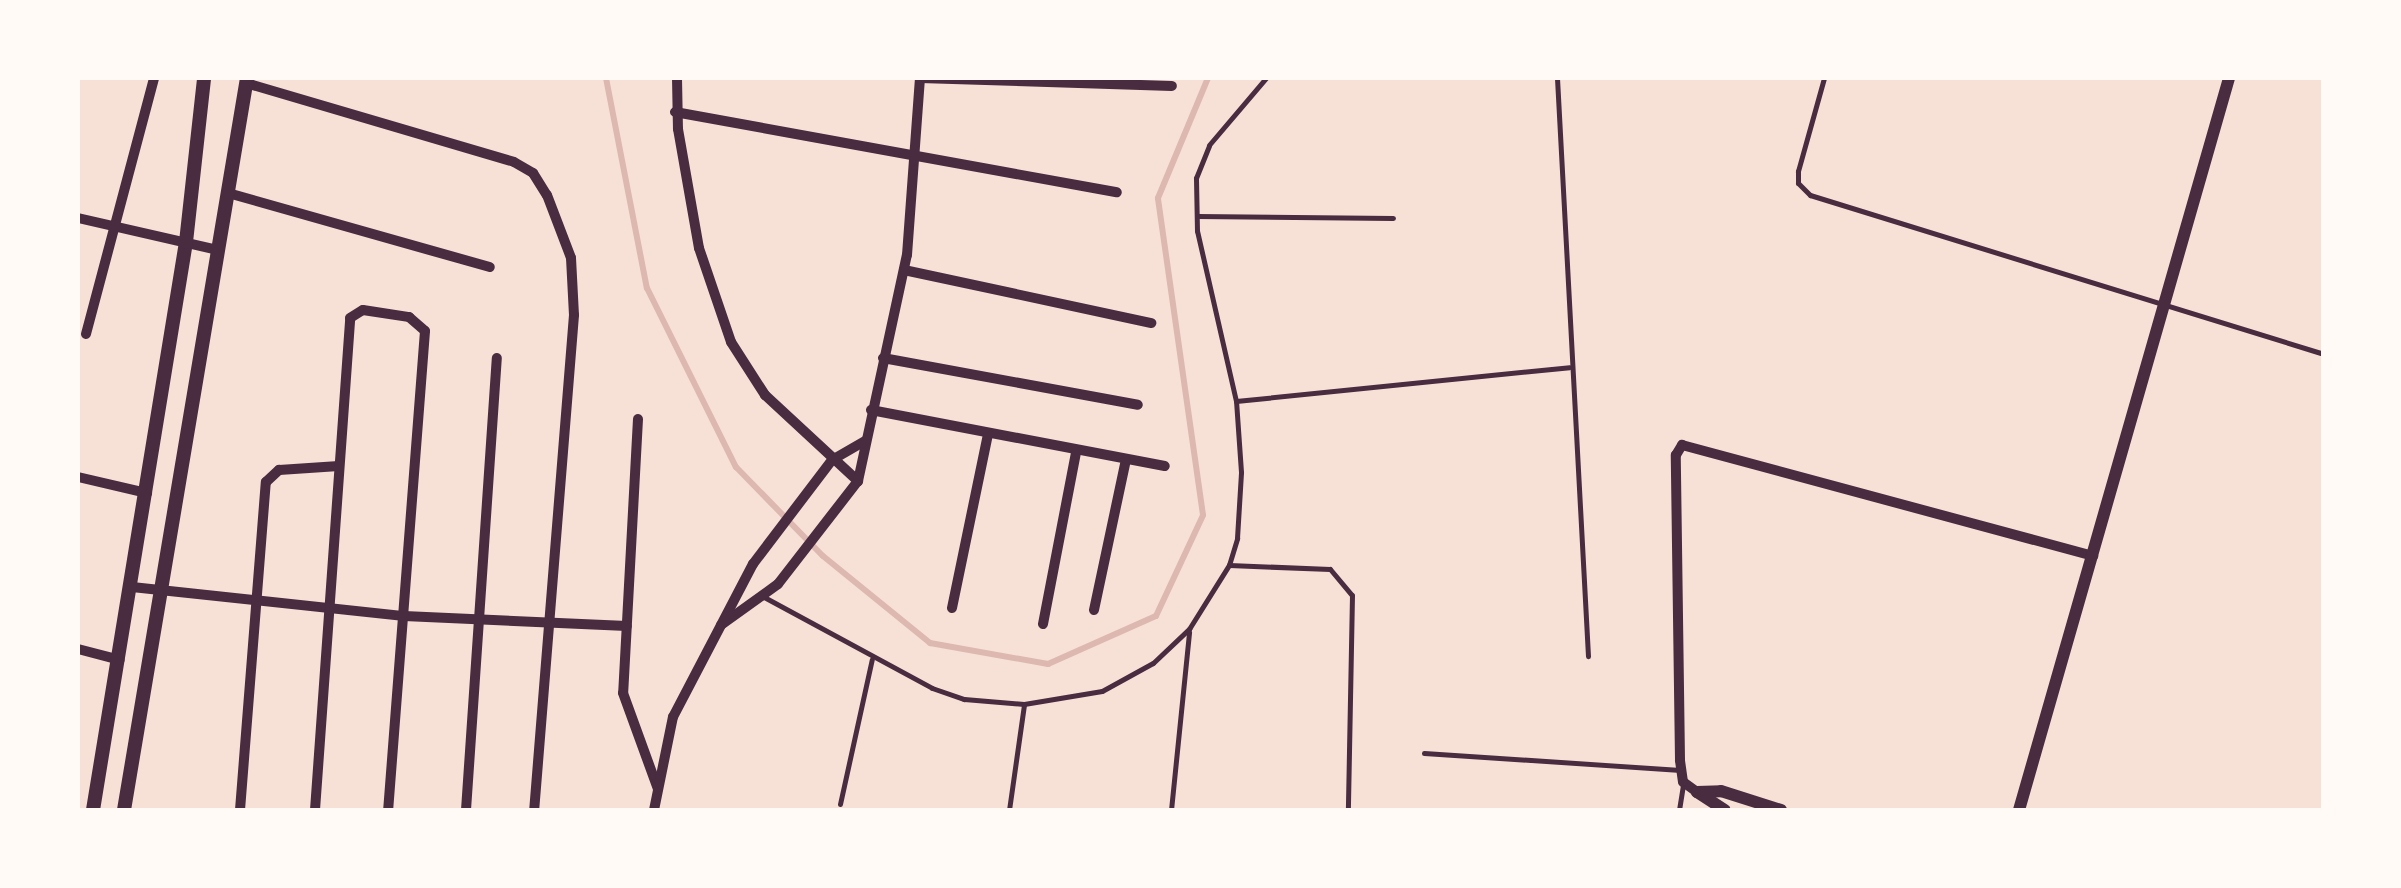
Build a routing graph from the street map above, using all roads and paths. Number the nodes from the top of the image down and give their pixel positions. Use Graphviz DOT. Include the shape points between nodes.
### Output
graph roads {
  1 [pos="154,78"];
  2 [pos="204,78"];
  3 [pos="677,78"];
  4 [pos="920,78"];
  5 [pos="1266,78"];
  6 [pos="1557,78"];
  7 [pos="1824,78"];
  8 [pos="2229,78"];
  9 [pos="1023,79"];
  10 [pos="247,80"];
  11 [pos="1096,80"];
  12 [pos="1138,81"];
  13 [pos="1172,86"];
  14 [pos="676,112"];
  15 [pos="914,154"];
  16 [pos="228,192"];
  17 [pos="1116,192"];
  18 [pos="1197,216"];
  19 [pos="78,218"];
  20 [pos="1393,218"];
  21 [pos="114,226"];
  22 [pos="186,242"];
  23 [pos="218,250"];
  24 [pos="490,267"];
  25 [pos="904,270"];
  26 [pos="2166,306"];
  27 [pos="1152,323"];
  28 [pos="86,334"];
  29 [pos="2324,354"];
  30 [pos="497,358"];
  31 [pos="882,358"];
  32 [pos="1570,367"];
  33 [pos="1236,401"];
  34 [pos="1138,404"];
  35 [pos="871,410"];
  36 [pos="638,419"];
  37 [pos="988,434"];
  38 [pos="866,440"];
  39 [pos="1076,452"];
  40 [pos="832,460"];
  41 [pos="1126,460"];
  42 [pos="339,466"];
  43 [pos="1166,466"];
  44 [pos="78,476"];
  45 [pos="858,481"];
  46 [pos="146,493"];
  47 [pos="2093,556"];
  48 [pos="1229,564"];
  49 [pos="132,587"];
  50 [pos="161,592"];
  51 [pos="762,595"];
  52 [pos="252,602"];
  53 [pos="952,608"];
  54 [pos="329,609"];
  55 [pos="1094,610"];
  56 [pos="404,616"];
  57 [pos="481,620"];
  58 [pos="545,622"];
  59 [pos="1044,624"];
  60 [pos="720,625"];
  61 [pos="627,626"];
  62 [pos="1189,629"];
  63 [pos="78,649"];
  64 [pos="1588,656"];
  65 [pos="872,659"];
  66 [pos="120,660"];
  67 [pos="1024,704"];
  68 [pos="1424,753"];
  69 [pos="1682,776"];
  70 [pos="658,790"];
  71 [pos="1697,792"];
  72 [pos="840,804"];
  73 [pos="93,810"];
  74 [pos="124,810"];
  75 [pos="240,810"];
  76 [pos="315,810"];
  77 [pos="388,810"];
  78 [pos="466,810"];
  79 [pos="534,810"];
  80 [pos="654,810"];
  81 [pos="1009,810"];
  82 [pos="1171,810"];
  83 [pos="1348,810"];
  84 [pos="1679,810"];
  85 [pos="1724,810"];
  86 [pos="1781,810"];
  87 [pos="2019,810"];
  1 -- 21 [label="street"];
  2 -- 22 [label="main road"];
  3 -- 14 [label="street"];
  4 -- 9 [label="street"];
  4 -- 15 [label="street"];
  5 -- 18 [label="lane" via="1209,145 1196,178"];
  6 -- 32 [label="lane"];
  7 -- 26 [label="lane" via="1798,171 1804,190"];
  8 -- 26 [label="street"];
  9 -- 11 [label="street"];
  10 -- 16 [label="main road"];
  10 -- 58 [label="street" via="514,162 533,172 548,195 571,258 574,315"];
  11 -- 12 [label="street"];
  12 -- 13 [label="street"];
  14 -- 15 [label="street"];
  14 -- 40 [label="street" via="699,248 731,342 764,394"];
  15 -- 17 [label="street"];
  15 -- 25 [label="street"];
  16 -- 23 [label="main road"];
  16 -- 24 [label="street"];
  18 -- 20 [label="lane"];
  18 -- 33 [label="lane"];
  19 -- 21 [label="street"];
  21 -- 22 [label="street"];
  21 -- 28 [label="street"];
  22 -- 23 [label="street"];
  22 -- 46 [label="main road"];
  23 -- 50 [label="main road"];
  25 -- 27 [label="street"];
  25 -- 31 [label="street"];
  26 -- 29 [label="lane"];
  26 -- 47 [label="street"];
  30 -- 57 [label="street"];
  31 -- 34 [label="street"];
  31 -- 35 [label="street"];
  32 -- 33 [label="lane"];
  32 -- 64 [label="lane"];
  33 -- 48 [label="lane" via="1240,502"];
  35 -- 37 [label="street"];
  35 -- 38 [label="street"];
  36 -- 61 [label="street"];
  37 -- 39 [label="street"];
  37 -- 53 [label="street"];
  38 -- 40 [label="street"];
  38 -- 45 [label="street"];
  39 -- 41 [label="street"];
  39 -- 59 [label="street"];
  40 -- 45 [label="street"];
  40 -- 60 [label="street" via="752,564"];
  41 -- 43 [label="street"];
  41 -- 55 [label="street"];
  42 -- 52 [label="street" via="278,470 266,482"];
  42 -- 54 [label="street"];
  42 -- 56 [label="street" via="350,318 363,310 421,321"];
  44 -- 46 [label="street"];
  45 -- 51 [label="street" via="778,584"];
  46 -- 49 [label="main road"];
  47 -- 69 [label="street" via="1682,445 1676,455"];
  47 -- 87 [label="street"];
  48 -- 62 [label="lane"];
  48 -- 83 [label="lane" via="1330,570 1352,595"];
  49 -- 50 [label="street"];
  49 -- 66 [label="main road"];
  50 -- 52 [label="street"];
  50 -- 74 [label="main road"];
  51 -- 60 [label="street"];
  51 -- 65 [label="lane"];
  52 -- 54 [label="street"];
  52 -- 75 [label="street"];
  54 -- 56 [label="street"];
  54 -- 76 [label="street"];
  56 -- 57 [label="street"];
  56 -- 77 [label="street"];
  57 -- 58 [label="street"];
  57 -- 78 [label="street"];
  58 -- 61 [label="street"];
  58 -- 79 [label="street"];
  60 -- 70 [label="street" via="672,717"];
  61 -- 70 [label="street" via="625,708"];
  62 -- 67 [label="lane" via="1153,662 1102,690"];
  62 -- 82 [label="lane"];
  63 -- 66 [label="street"];
  65 -- 67 [label="lane" via="964,698"];
  65 -- 72 [label="lane"];
  66 -- 73 [label="main road"];
  67 -- 81 [label="lane"];
  68 -- 69 [label="lane"];
  69 -- 71 [label="street"];
  69 -- 84 [label="lane"];
  70 -- 80 [label="street"];
  71 -- 85 [label="street"];
  71 -- 86 [label="street" via="1721,791"];
}
